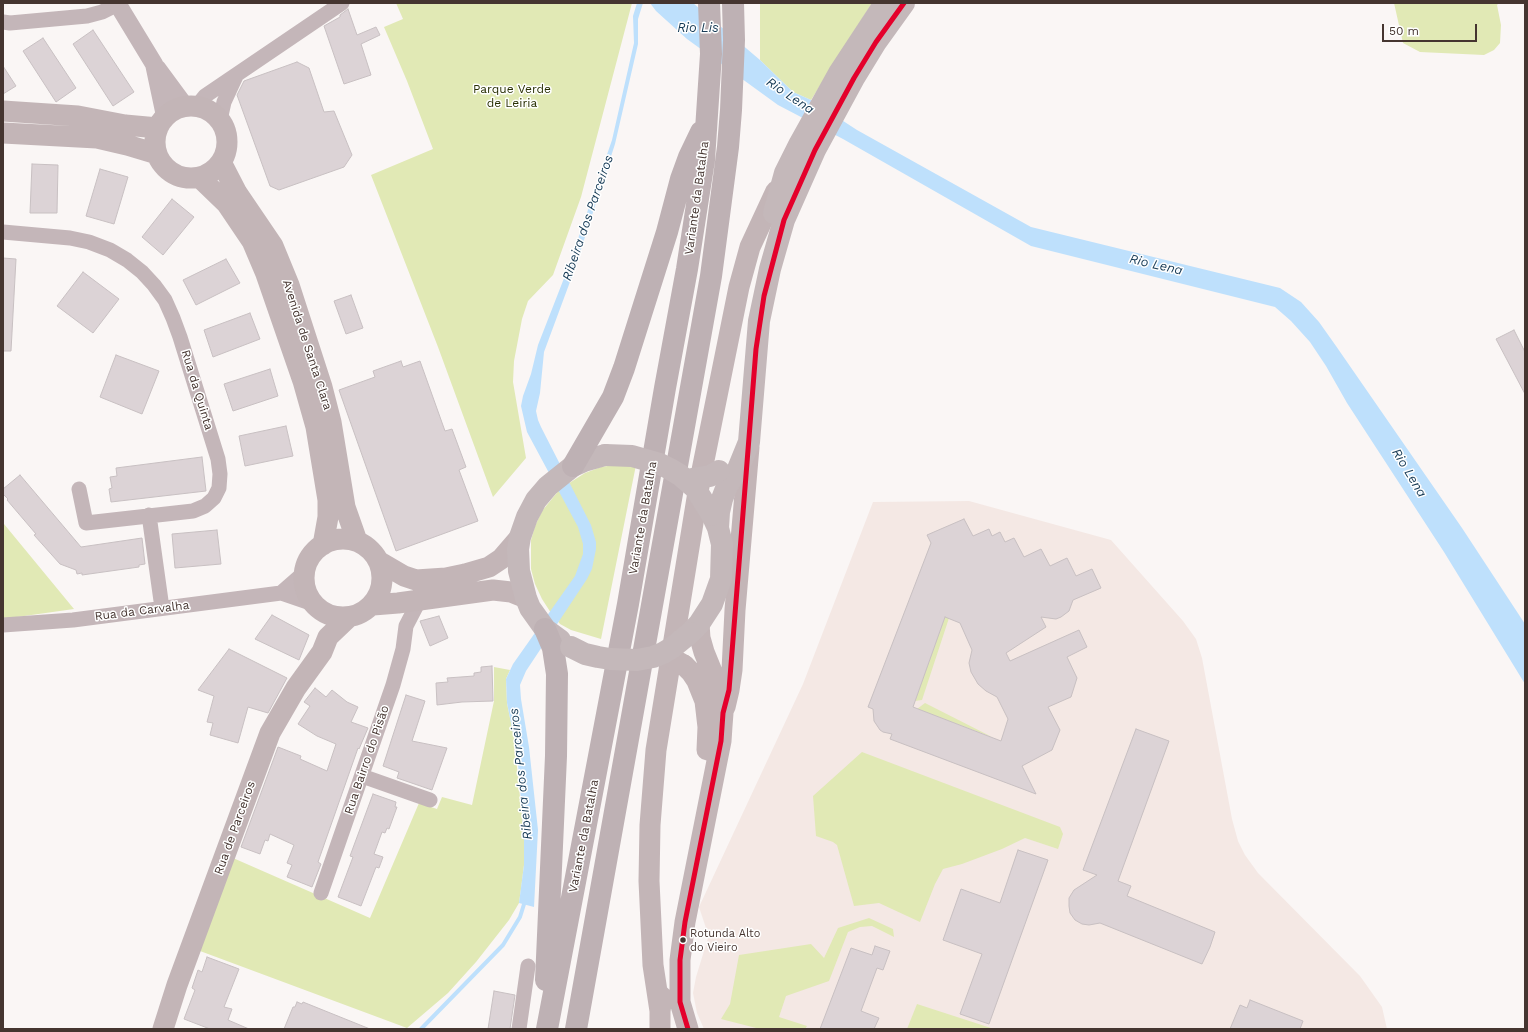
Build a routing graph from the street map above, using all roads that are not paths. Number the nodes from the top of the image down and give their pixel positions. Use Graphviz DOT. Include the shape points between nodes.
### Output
graph roads {
  1 [pos="342,3"];
  2 [pos="709,3"];
  3 [pos="733,3"];
  4 [pos="742,3"];
  5 [pos="885,3"];
  6 [pos="904,3"];
  7 [pos="118,4"];
  8 [pos="5,18"];
  9 [pos="734,40"];
  10 [pos="154,64"];
  11 [pos="846,75"];
  12 [pos="236,76"];
  13 [pos="191,106"];
  14 [pos="3,111"];
  15 [pos="220,120"];
  16 [pos="706,120"];
  17 [pos="161,122"];
  18 [pos="3,133"];
  19 [pos="808,146"];
  20 [pos="157,154"];
  21 [pos="221,162"];
  22 [pos="785,173"];
  23 [pos="200,177"];
  24 [pos="3,232"];
  25 [pos="749,442"];
  26 [pos="573,466"];
  27 [pos="686,480"];
  28 [pos="79,488"];
  29 [pos="149,515"];
  30 [pos="715,522"];
  31 [pos="520,537"];
  32 [pos="357,541"];
  33 [pos="322,545"];
  34 [pos="380,562"];
  35 [pos="305,572"];
  36 [pos="281,593"];
  37 [pos="526,598"];
  38 [pos="420,599"];
  39 [pos="382,604"];
  40 [pos="162,608"];
  41 [pos="317,608"];
  42 [pos="349,617"];
  43 [pos="3,625"];
  44 [pos="406,626"];
  45 [pos="695,628"];
  46 [pos="545,629"];
  47 [pos="328,637"];
  48 [pos="663,653"];
  49 [pos="722,713"];
  50 [pos="362,776"];
  51 [pos="430,800"];
  52 [pos="321,893"];
  53 [pos="528,966"];
  54 [pos="660,1020"];
  55 [pos="548,1025"];
  56 [pos="163,1029"];
  57 [pos="519,1029"];
  58 [pos="576,1029"];
  59 [pos="688,1029"];
  1 -- 12 [label="street"];
  2 -- 16 [label="highway, Variante da Batalha" via="710,54"];
  3 -- 9 [label="highway, Variante da Batalha"];
  4 -- 9 [label="highway"];
  5 -- 11 [label="main road"];
  6 -- 11 [label="main road" via="876,42"];
  7 -- 8 [label="street" via="87,16"];
  7 -- 10 [label="street"];
  9 -- 58 [label="highway, Variante da Batalha" via="728,147 711,276"];
  10 -- 13 [label="street"];
  10 -- 17 [label="street"];
  11 -- 19 [label="main road"];
  12 -- 13 [label="street"];
  12 -- 15 [label="street" via="224,102"];
  13 -- 15 [label="main road" via="214,113"];
  13 -- 17 [label="main road" via="174,110"];
  14 -- 17 [label="main road" via="78,116 125,125"];
  15 -- 21 [label="main road" via="227,141 226,152"];
  16 -- 26 [label="highway" via="681,179 667,232 613,397"];
  16 -- 55 [label="highway, Variante da Batalha" via="703,166 687,269 628,604"];
  17 -- 20 [label="main road" via="155,136"];
  18 -- 20 [label="main road" via="97,138"];
  19 -- 22 [label="main road"];
  19 -- 25 [label="main road" via="784,220 764,296 756,349"];
  20 -- 23 [label="main road" via="162,164 174,174 189,178"];
  21 -- 23 [label="main road" via="215,169"];
  21 -- 32 [label="main road, Avenida de Santa Clara" via="273,246 289,285 322,387 333,430 345,507"];
  22 -- 27 [label="main road, bridge" via="754,292 735,448 726,465 719,471 710,476"];
  22 -- 54 [label="main road" via="756,233 739,287 700,480 660,726 653,774 649,881 653,965"];
  23 -- 33 [label="main road, Avenida de Santa Clara" via="227,204 252,241 304,381 316,427 328,500 328,517"];
  24 -- 29 [label="street, Rua da Quinta" via="70,238 110,250 142,272 164,300 180,337 218,459 220,474 219,488 214,498 205,506 193,510"];
  25 -- 30 [label="main road" via="738,469 727,486"];
  25 -- 49 [label="main road" via="732,670"];
  26 -- 27 [label="main road, bridge" via="605,455 627,456 648,460"];
  26 -- 31 [label="main road" via="536,500"];
  27 -- 30 [label="main road, bridge" via="694,488"];
  28 -- 29 [label="street, Rua da Quinta" via="86,523"];
  29 -- 40 [label="street"];
  30 -- 45 [label="main road" via="722,544 720,579 712,604"];
  31 -- 34 [label="main road" via="489,567 446,578 416,580"];
  31 -- 37 [label="main road" via="519,571"];
  32 -- 33 [label="main road" via="336,540"];
  32 -- 34 [label="main road" via="370,550"];
  33 -- 35 [label="main road" via="309,558"];
  34 -- 39 [label="main road" via="382,584 379,595"];
  35 -- 36 [label="street"];
  35 -- 41 [label="main road" via="306,593"];
  36 -- 40 [label="street, Rua da Carvalha"];
  36 -- 41 [label="street, Rua da Carvalha"];
  37 -- 38 [label="main road" via="511,592 493,590"];
  37 -- 46 [label="main road"];
  38 -- 39 [label="main road"];
  38 -- 44 [label="street, Rua Bairro do Pisão"];
  39 -- 42 [label="main road"];
  39 -- 44 [label="street"];
  40 -- 43 [label="street, Rua da Carvalha" via="73,620"];
  41 -- 42 [label="main road" via="339,618"];
  41 -- 47 [label="main road"];
  42 -- 47 [label="main road, Rua de Parceiros"];
  44 -- 50 [label="street, Rua Bairro do Pisão" via="403,649 393,685"];
  45 -- 48 [label="main road, bridge"];
  45 -- 49 [label="main road" via="717,684"];
  46 -- 48 [label="main road, bridge" via="585,654 610,660 637,660"];
  46 -- 55 [label="highway" via="553,648 557,674 546,978"];
  47 -- 56 [label="main road, Rua de Parceiros" via="322,652 296,688 270,733"];
  48 -- 54 [label="main road, bridge" via="684,665 698,681 705,701 708,727 704,770 671,925"];
  49 -- 59 [label="main road" via="721,741 684,922 680,960 680,1002"];
  50 -- 51 [label="street"];
  50 -- 52 [label="street, Rua Bairro do Pisão"];
  53 -- 57 [label="street"];
}
